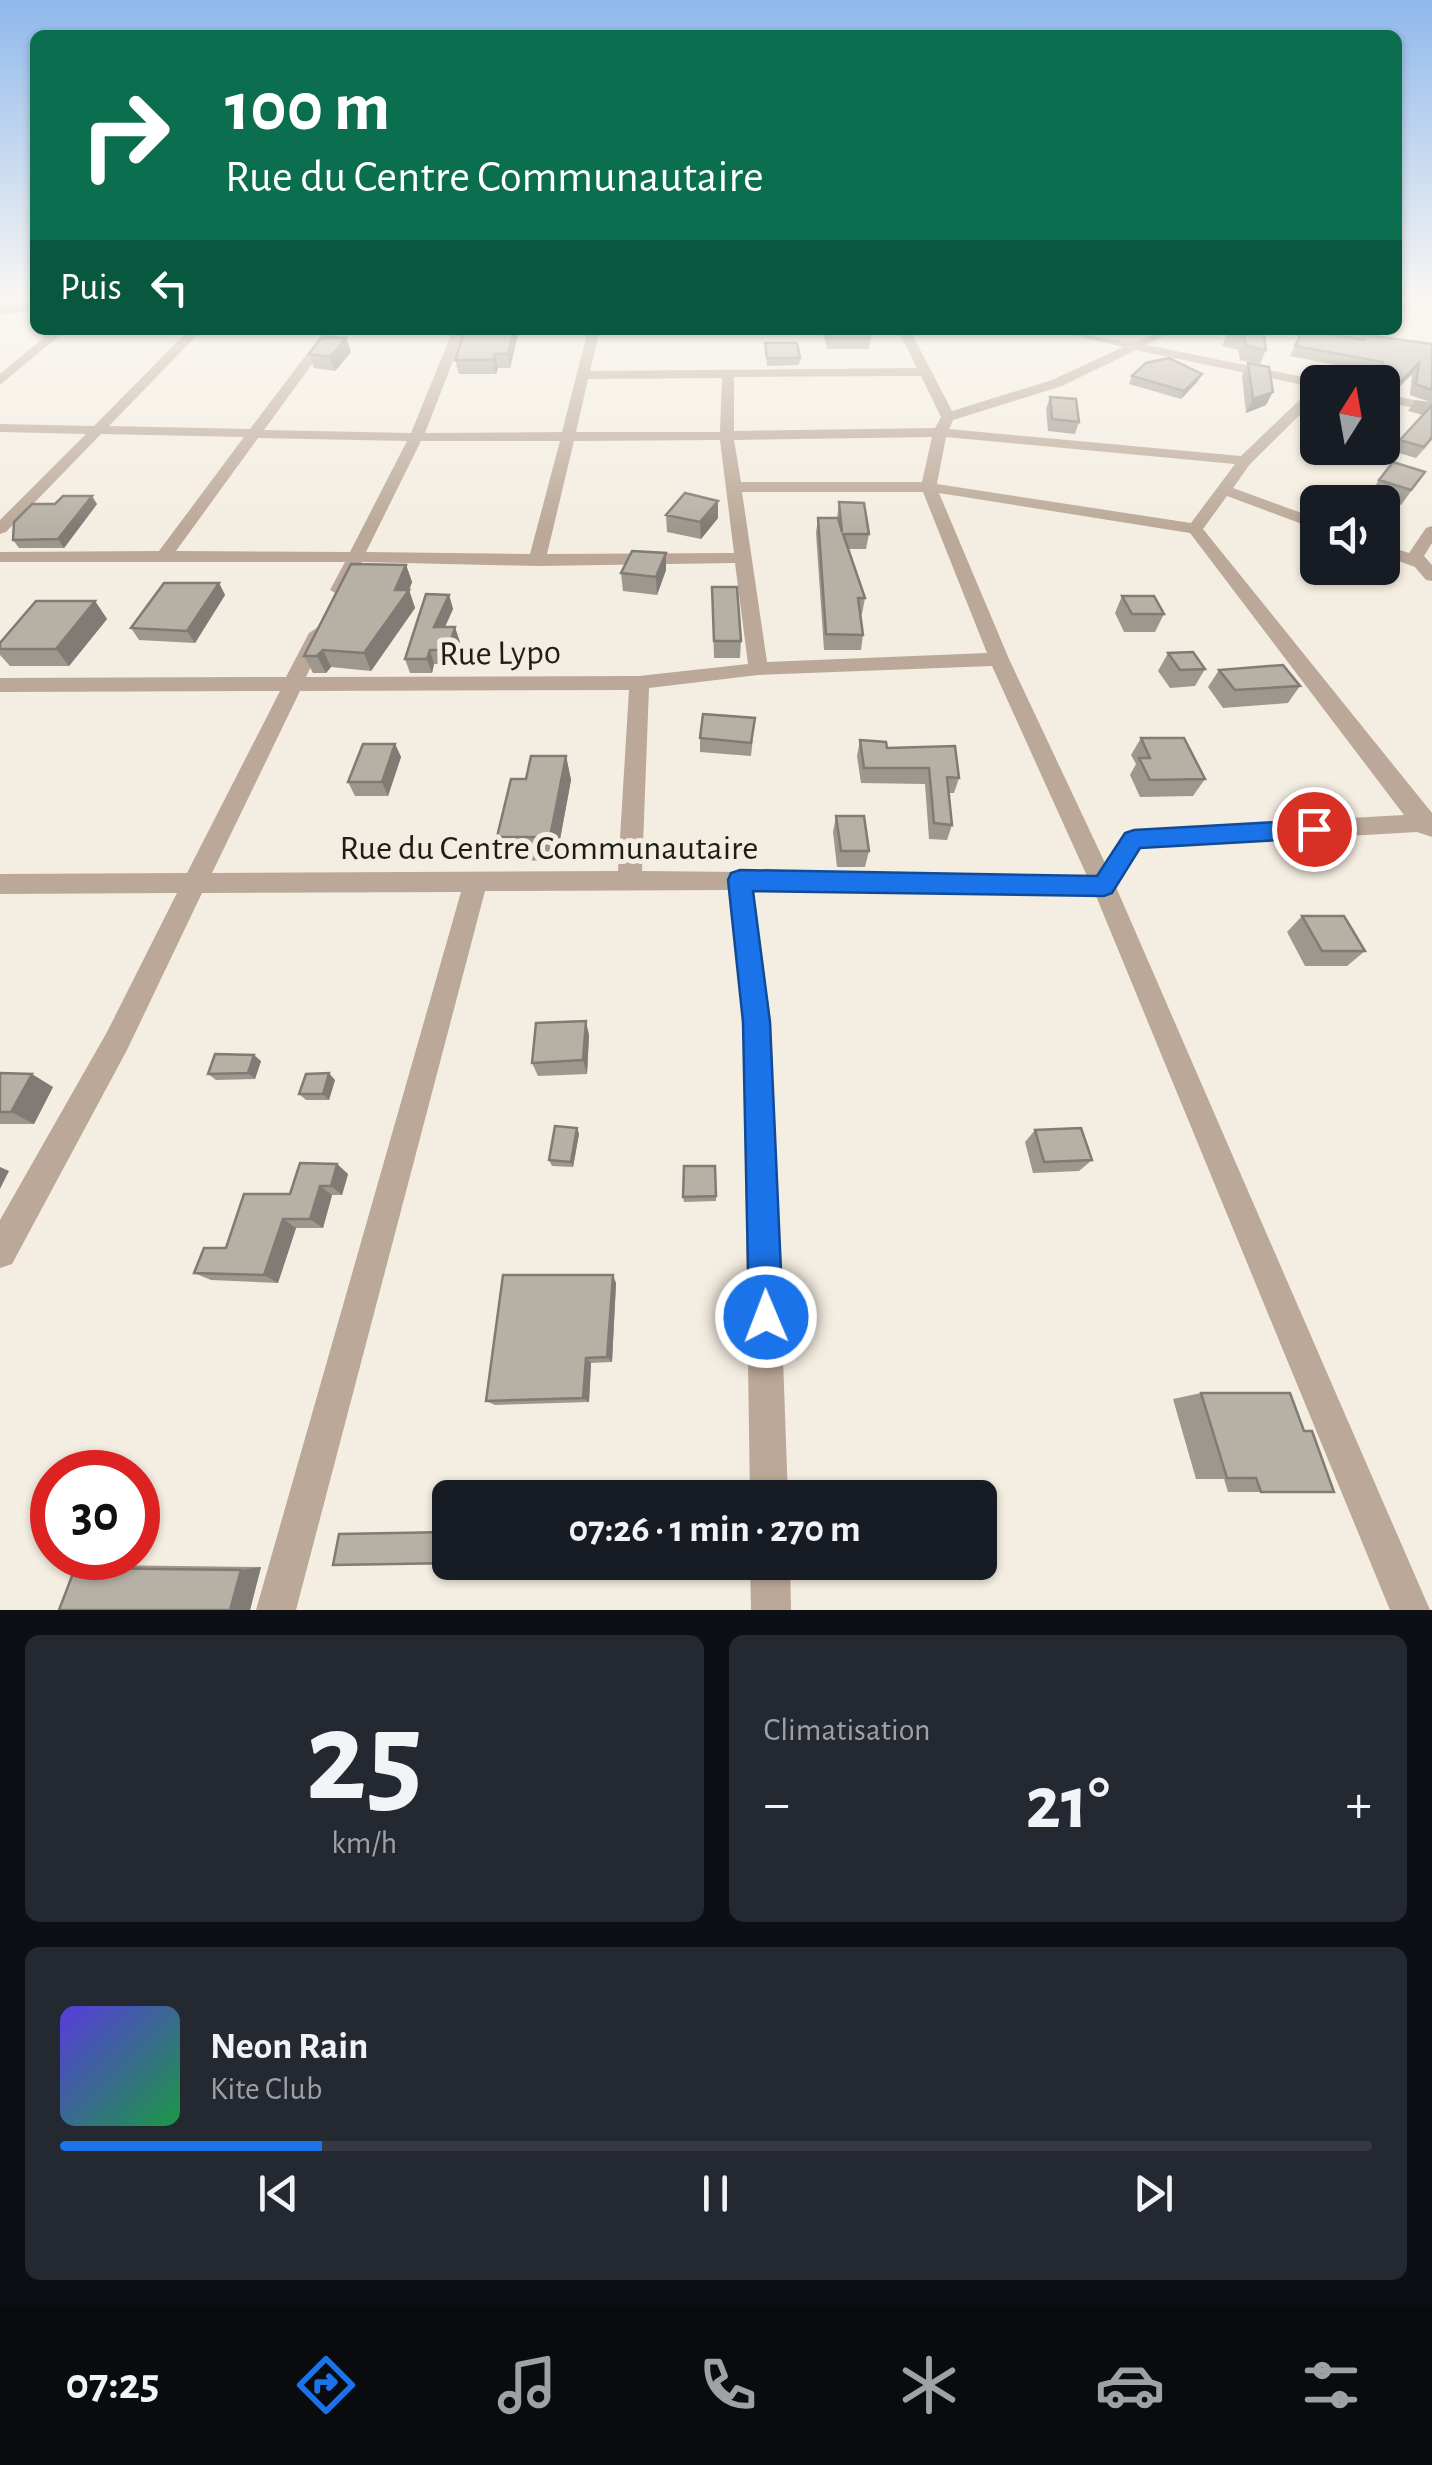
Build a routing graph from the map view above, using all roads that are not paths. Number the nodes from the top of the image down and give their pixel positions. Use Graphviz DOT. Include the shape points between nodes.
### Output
graph roads {
  1 [pos="149,378"];
  2 [pos="297,378"];
  3 [pos="440,378"];
  4 [pos="584,378"];
  5 [pos="728,378"];
  6 [pos="926,378"];
  7 [pos="1068,378"];
  8 [pos="1400,401"];
  9 [pos="1300,405"];
  10 [pos="1432,408"];
  11 [pos="948,417"];
  12 [pos="0,428"];
  13 [pos="99,430"];
  14 [pos="940,432"];
  15 [pos="258,433"];
  16 [pos="571,435"];
  17 [pos="416,437"];
  18 [pos="727,437"];
  19 [pos="1245,461"];
  20 [pos="930,487"];
  21 [pos="732,488"];
  22 [pos="1224,490"];
  23 [pos="1300,518"];
  24 [pos="1195,529"];
  25 [pos="0,530"];
  26 [pos="1432,531"];
  27 [pos="165,554"];
  28 [pos="1400,556"];
  29 [pos="0,557"];
  30 [pos="356,557"];
  31 [pos="743,558"];
  32 [pos="537,561"];
  33 [pos="1417,562"];
  34 [pos="1432,576"];
  35 [pos="999,659"];
  36 [pos="758,669"];
  37 [pos="639,682"];
  38 [pos="0,685"];
  39 [pos="291,687"];
  40 [pos="1429,826"];
  41 [pos="740,880"];
  42 [pos="476,881"];
  43 [pos="629,881"];
  44 [pos="194,883"];
  45 [pos="0,884"];
  46 [pos="1104,886"];
  47 [pos="0,1252"];
  48 [pos="769,1480"];
  49 [pos="770,1580"];
  50 [pos="276,1610"];
  51 [pos="771,1610"];
  52 [pos="1410,1610"];
  1 -- 13 [label="street"];
  2 -- 15 [label="street"];
  3 -- 17 [label="street"];
  4 -- 16 [label="street"];
  5 -- 18 [label="street"];
  6 -- 11 [label="street"];
  7 -- 11 [label="street"];
  8 -- 10 [label="street"];
  9 -- 19 [label="street"];
  11 -- 14 [label="street"];
  12 -- 13 [label="street"];
  13 -- 15 [label="street"];
  13 -- 25 [label="street"];
  14 -- 18 [label="street"];
  14 -- 19 [label="street"];
  14 -- 20 [label="street"];
  15 -- 17 [label="street"];
  15 -- 27 [label="street"];
  16 -- 17 [label="street"];
  16 -- 18 [label="street"];
  16 -- 32 [label="street"];
  17 -- 30 [label="street"];
  18 -- 21 [label="street"];
  19 -- 22 [label="street"];
  20 -- 21 [label="street"];
  20 -- 24 [label="street"];
  20 -- 35 [label="street"];
  21 -- 31 [label="street"];
  22 -- 23 [label="street"];
  22 -- 24 [label="street"];
  24 -- 40 [label="street"];
  26 -- 33 [label="street" via="1416,552"];
  27 -- 29 [label="street"];
  27 -- 30 [label="street"];
  28 -- 33 [label="street"];
  30 -- 32 [label="street"];
  30 -- 39 [label="street"];
  31 -- 32 [label="street"];
  31 -- 36 [label="street"];
  33 -- 34 [label="street"];
  35 -- 36 [label="street, Rue Lypo"];
  35 -- 46 [label="street"];
  36 -- 37 [label="street, Rue Lypo"];
  37 -- 39 [label="street, Rue Lypo"];
  37 -- 43 [label="street"];
  38 -- 39 [label="street, Rue Lypo"];
  39 -- 44 [label="street"];
  40 -- 46 [label="street" via="1134,840"];
  41 -- 43 [label="street, Rue du Centre Communautaire"];
  41 -- 46 [label="street, Rue du Centre Communautaire"];
  41 -- 48 [label="street" via="756,1022"];
  42 -- 43 [label="street, Rue du Centre Communautaire"];
  42 -- 44 [label="street, Rue du Centre Communautaire"];
  42 -- 50 [label="street"];
  44 -- 45 [label="street, Rue du Centre Communautaire"];
  44 -- 47 [label="street" via="117,1042"];
  46 -- 52 [label="street"];
  49 -- 51 [label="street"];
}
